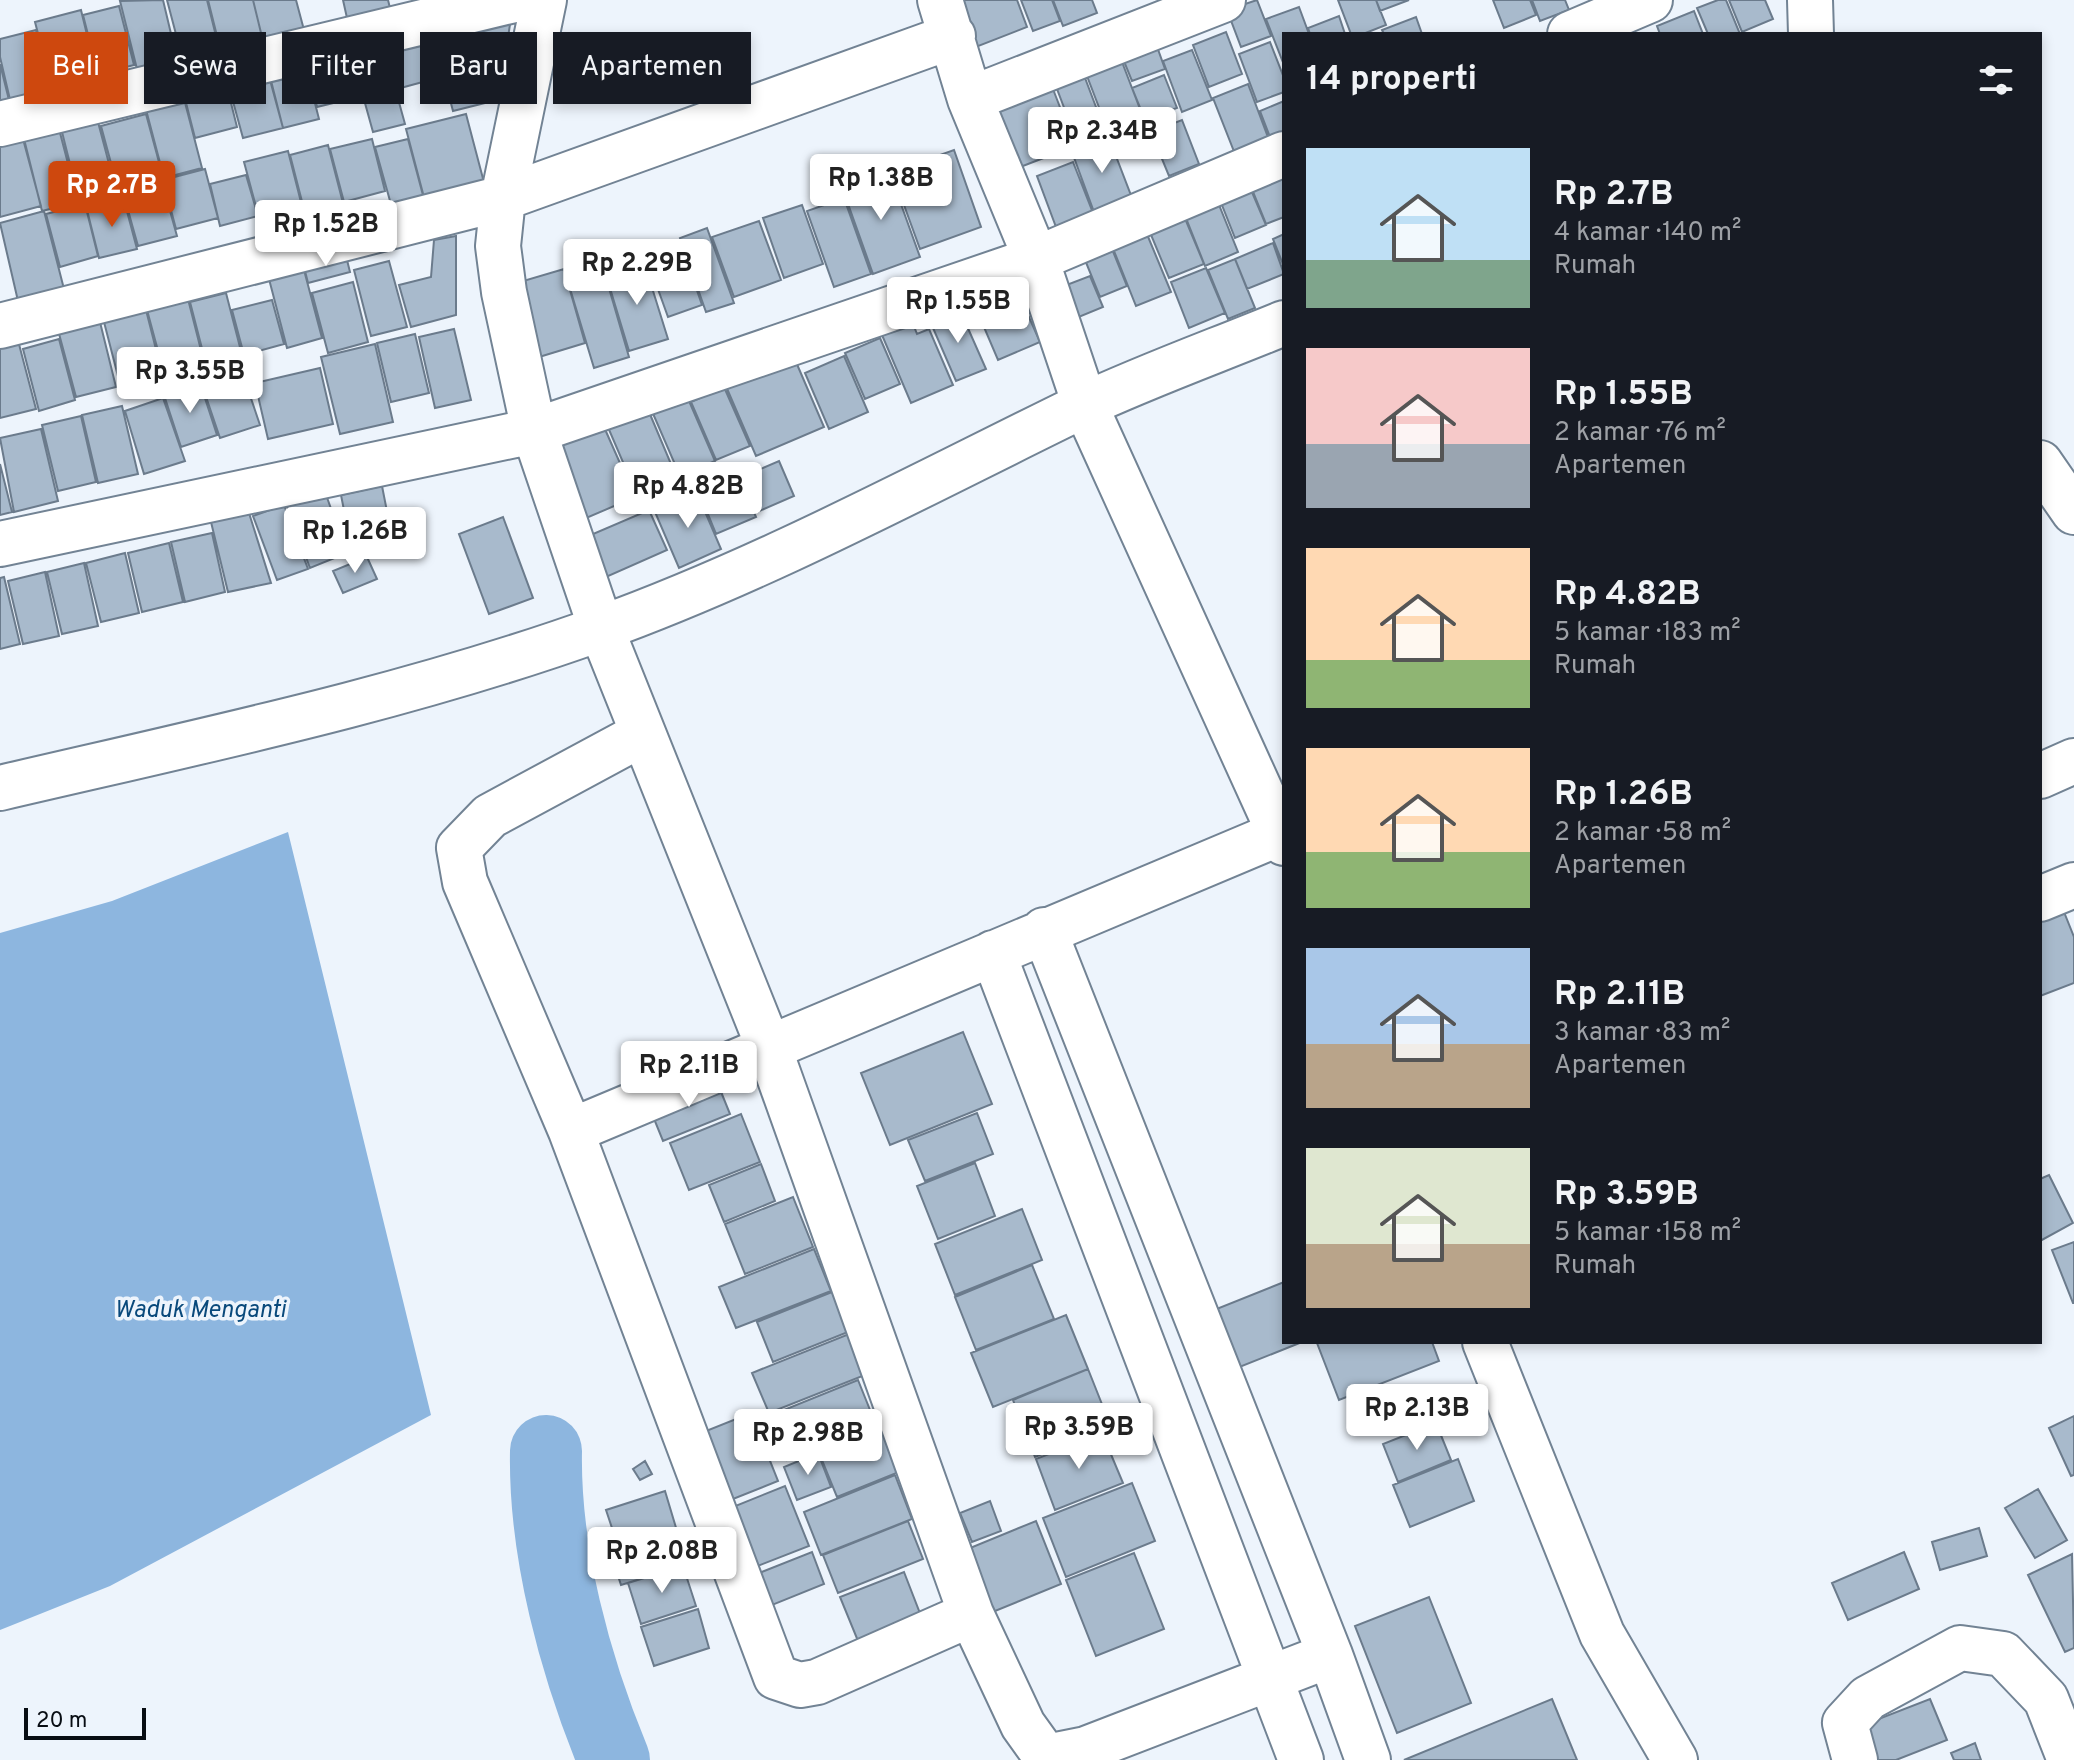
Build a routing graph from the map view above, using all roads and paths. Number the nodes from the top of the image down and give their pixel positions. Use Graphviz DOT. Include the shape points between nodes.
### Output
graph roads {
  1 [pos="514,0"];
  2 [pos="544,0"];
  3 [pos="1223,0"];
  4 [pos="1650,0"];
  5 [pos="1810,0"];
  6 [pos="946,18"];
  7 [pos="1575,32"];
  8 [pos="1811,32"];
  9 [pos="970,99"];
  10 [pos="0,124"];
  11 [pos="1282,155"];
  12 [pos="503,198"];
  13 [pos="1036,259"];
  14 [pos="1282,324"];
  15 [pos="0,326"];
  16 [pos="1085,405"];
  17 [pos="534,431"];
  18 [pos="2042,466"];
  19 [pos="2074,512"];
  20 [pos="0,544"];
  21 [pos="601,628"];
  22 [pos="642,734"];
  23 [pos="2074,761"];
  24 [pos="2042,775"];
  25 [pos="0,788"];
  26 [pos="1282,838"];
  27 [pos="2074,885"];
  28 [pos="2042,898"];
  29 [pos="1044,930"];
  30 [pos="993,953"];
  31 [pos="769,1048"];
  32 [pos="571,1131"];
  33 [pos="1486,1344"];
  34 [pos="971,1614"];
  35 [pos="1330,1655"];
  36 [pos="1270,1680"];
  37 [pos="1301,1760"];
  38 [pos="1368,1760"];
  39 [pos="1675,1760"];
  40 [pos="1855,1760"];
  41 [pos="2070,1760"];
  1 -- 10 [label="street"];
  2 -- 12 [label="street"];
  3 -- 9 [label="street"];
  4 -- 7 [label="street"];
  5 -- 8 [label="street"];
  6 -- 9 [label="street"];
  6 -- 12 [label="street"];
  9 -- 13 [label="street"];
  11 -- 13 [label="street"];
  12 -- 15 [label="street"];
  12 -- 17 [label="street" via="498,246 504,292"];
  13 -- 16 [label="street"];
  13 -- 17 [label="street"];
  14 -- 16 [label="street"];
  16 -- 21 [label="street" via="808,540"];
  16 -- 26 [label="street"];
  17 -- 20 [label="street"];
  17 -- 21 [label="street"];
  18 -- 19 [label="street"];
  21 -- 22 [label="street"];
  21 -- 25 [label="street" via="331,710"];
  22 -- 31 [label="street"];
  22 -- 32 [label="street" via="490,816 459,848 465,882"];
  23 -- 24 [label="street"];
  26 -- 29 [label="street"];
  27 -- 28 [label="street"];
  29 -- 30 [label="street"];
  29 -- 35 [label="street"];
  30 -- 31 [label="street"];
  30 -- 36 [label="street"];
  31 -- 32 [label="street"];
  31 -- 34 [label="street"];
  32 -- 34 [label="street" via="776,1677 800,1685 817,1682"];
  33 -- 39 [label="street" via="1602,1634"];
  34 -- 36 [label="street" via="1023,1725 1046,1757 1086,1749"];
  35 -- 36 [label="street"];
  35 -- 38 [label="street"];
  36 -- 37 [label="street"];
  40 -- 41 [label="street" via="1845,1723 1868,1698 1960,1648 2003,1654 2046,1699"];
}
